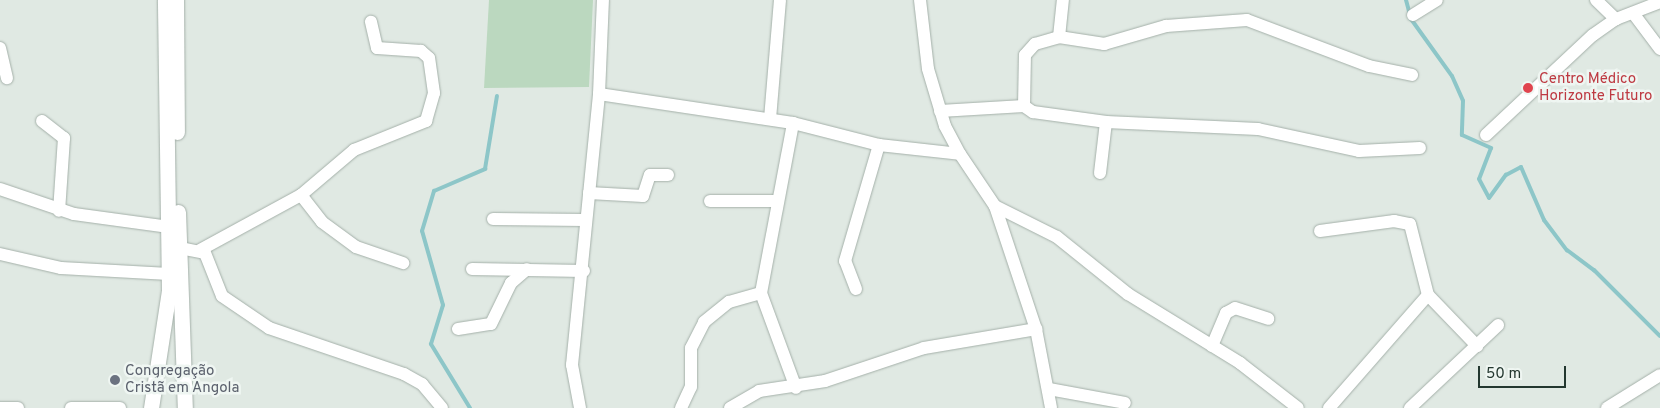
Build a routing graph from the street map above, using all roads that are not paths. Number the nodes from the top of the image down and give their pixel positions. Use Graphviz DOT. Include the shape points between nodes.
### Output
graph roads {
  1 [pos="165,0"];
  2 [pos="176,0"];
  3 [pos="603,0"];
  4 [pos="780,0"];
  5 [pos="920,0"];
  6 [pos="1063,0"];
  7 [pos="1438,0"];
  8 [pos="1596,0"];
  9 [pos="1660,2"];
  10 [pos="1633,14"];
  11 [pos="1413,15"];
  12 [pos="1616,19"];
  13 [pos="370,22"];
  14 [pos="1060,36"];
  15 [pos="0,48"];
  16 [pos="1660,49"];
  17 [pos="1412,75"];
  18 [pos="7,78"];
  19 [pos="599,94"];
  20 [pos="1024,106"];
  21 [pos="940,111"];
  22 [pos="770,119"];
  23 [pos="42,122"];
  24 [pos="1106,122"];
  25 [pos="793,123"];
  26 [pos="1486,135"];
  27 [pos="879,145"];
  28 [pos="1420,148"];
  29 [pos="960,154"];
  30 [pos="1100,173"];
  31 [pos="668,175"];
  32 [pos="0,190"];
  33 [pos="589,193"];
  34 [pos="301,195"];
  35 [pos="710,201"];
  36 [pos="775,202"];
  37 [pos="995,206"];
  38 [pos="59,211"];
  39 [pos="493,219"];
  40 [pos="585,220"];
  41 [pos="168,227"];
  42 [pos="1320,231"];
  43 [pos="180,248"];
  44 [pos="200,250"];
  45 [pos="0,254"];
  46 [pos="403,263"];
  47 [pos="472,269"];
  48 [pos="526,269"];
  49 [pos="584,271"];
  50 [pos="169,274"];
  51 [pos="856,289"];
  52 [pos="761,293"];
  53 [pos="1428,295"];
  54 [pos="1268,319"];
  55 [pos="1498,326"];
  56 [pos="458,329"];
  57 [pos="1036,329"];
  58 [pos="1212,346"];
  59 [pos="1477,346"];
  60 [pos="1660,375"];
  61 [pos="796,388"];
  62 [pos="1049,389"];
  63 [pos="1125,403"];
  64 [pos="0,408"];
  65 [pos="18,408"];
  66 [pos="71,408"];
  67 [pos="120,408"];
  68 [pos="151,408"];
  69 [pos="186,408"];
  70 [pos="442,408"];
  71 [pos="580,408"];
  72 [pos="681,408"];
  73 [pos="730,408"];
  74 [pos="1051,408"];
  75 [pos="1298,408"];
  76 [pos="1329,408"];
  77 [pos="1410,408"];
  78 [pos="1607,408"];
  1 -- 41 [label="street"];
  2 -- 43 [label="street"];
  3 -- 19 [label="street"];
  4 -- 22 [label="street"];
  5 -- 21 [label="street" via="924,44"];
  6 -- 14 [label="street"];
  7 -- 11 [label="street"];
  8 -- 12 [label="street"];
  9 -- 10 [label="street"];
  10 -- 12 [label="street"];
  10 -- 16 [label="street"];
  12 -- 26 [label="street"];
  13 -- 34 [label="street" via="377,48 426,53 434,93 430,114 423,124 354,150"];
  14 -- 17 [label="street" via="1104,44 1166,26 1247,20 1369,66"];
  14 -- 20 [label="street" via="1035,44 1024,55"];
  15 -- 18 [label="street"];
  19 -- 22 [label="street"];
  19 -- 33 [label="street"];
  20 -- 21 [label="street"];
  20 -- 24 [label="street" via="1033,112"];
  21 -- 29 [label="street"];
  22 -- 25 [label="street"];
  23 -- 38 [label="street" via="59,130 64,138"];
  24 -- 28 [label="street" via="1258,129 1359,151"];
  24 -- 30 [label="street"];
  25 -- 27 [label="street"];
  25 -- 36 [label="street"];
  27 -- 29 [label="street"];
  27 -- 51 [label="street" via="845,261"];
  29 -- 37 [label="street"];
  31 -- 33 [label="street" via="650,175 643,196"];
  32 -- 38 [label="street"];
  33 -- 40 [label="street"];
  34 -- 44 [label="street"];
  34 -- 46 [label="street" via="322,222 348,242"];
  35 -- 36 [label="street"];
  36 -- 52 [label="street"];
  37 -- 57 [label="street"];
  37 -- 58 [label="street" via="1057,237 1128,294"];
  38 -- 41 [label="street"];
  39 -- 40 [label="street"];
  40 -- 49 [label="street"];
  41 -- 50 [label="street"];
  42 -- 53 [label="street" via="1394,221 1410,224"];
  43 -- 44 [label="street"];
  43 -- 69 [label="street"];
  44 -- 70 [label="street" via="208,257 222,296 268,328 404,374 422,384"];
  45 -- 50 [label="street" via="62,268"];
  47 -- 48 [label="street"];
  48 -- 49 [label="street"];
  48 -- 56 [label="street" via="511,283 491,324"];
  49 -- 71 [label="street" via="572,365"];
  50 -- 68 [label="street" via="166,328"];
  52 -- 61 [label="street"];
  52 -- 72 [label="street" via="729,302 704,322 692,348 691,387"];
  53 -- 59 [label="street"];
  53 -- 76 [label="street"];
  54 -- 58 [label="street" via="1235,308 1226,313"];
  55 -- 59 [label="street"];
  57 -- 61 [label="street" via="924,348"];
  57 -- 62 [label="street"];
  58 -- 75 [label="street"];
  59 -- 77 [label="street"];
  60 -- 78 [label="street"];
  61 -- 73 [label="street" via="758,391"];
  62 -- 63 [label="street"];
  62 -- 74 [label="street"];
  64 -- 65 [label="street"];
  66 -- 67 [label="street"];
}
